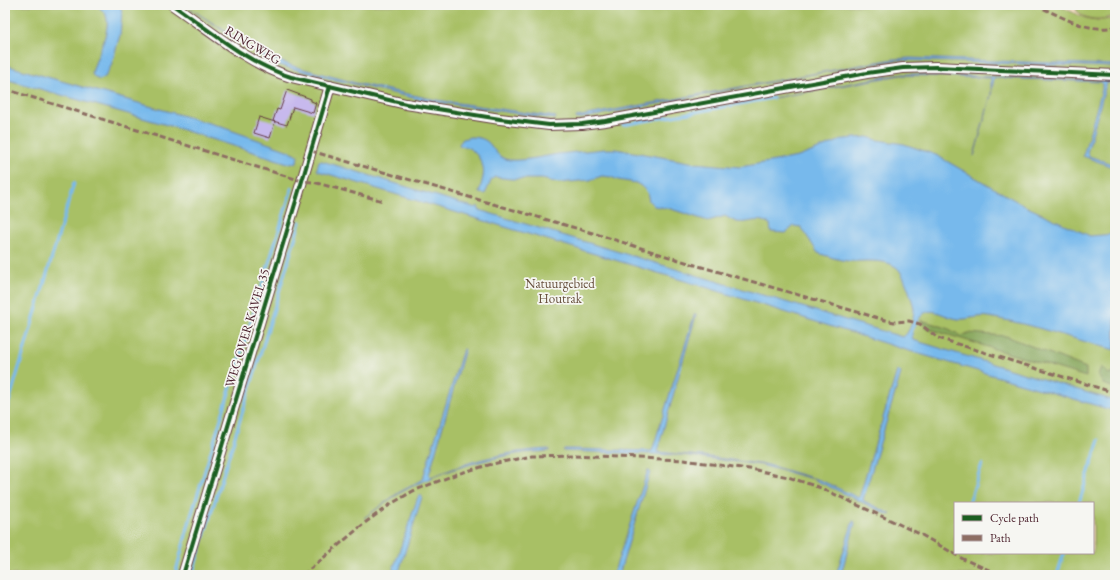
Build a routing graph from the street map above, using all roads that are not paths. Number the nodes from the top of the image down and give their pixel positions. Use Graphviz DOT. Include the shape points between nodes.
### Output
graph roads {
  1 [pos="173,5"];
  2 [pos="1115,75"];
  3 [pos="330,86"];
  4 [pos="183,575"];
  1 -- 3 [label="street, RINGWEG" via="234,48 267,67 291,77"];
  2 -- 3 [label="street, RINGWEG" via="903,68 605,121 564,125 508,120 421,107"];
  3 -- 4 [label="street, WEG OVER KAVEL 35"];
}
